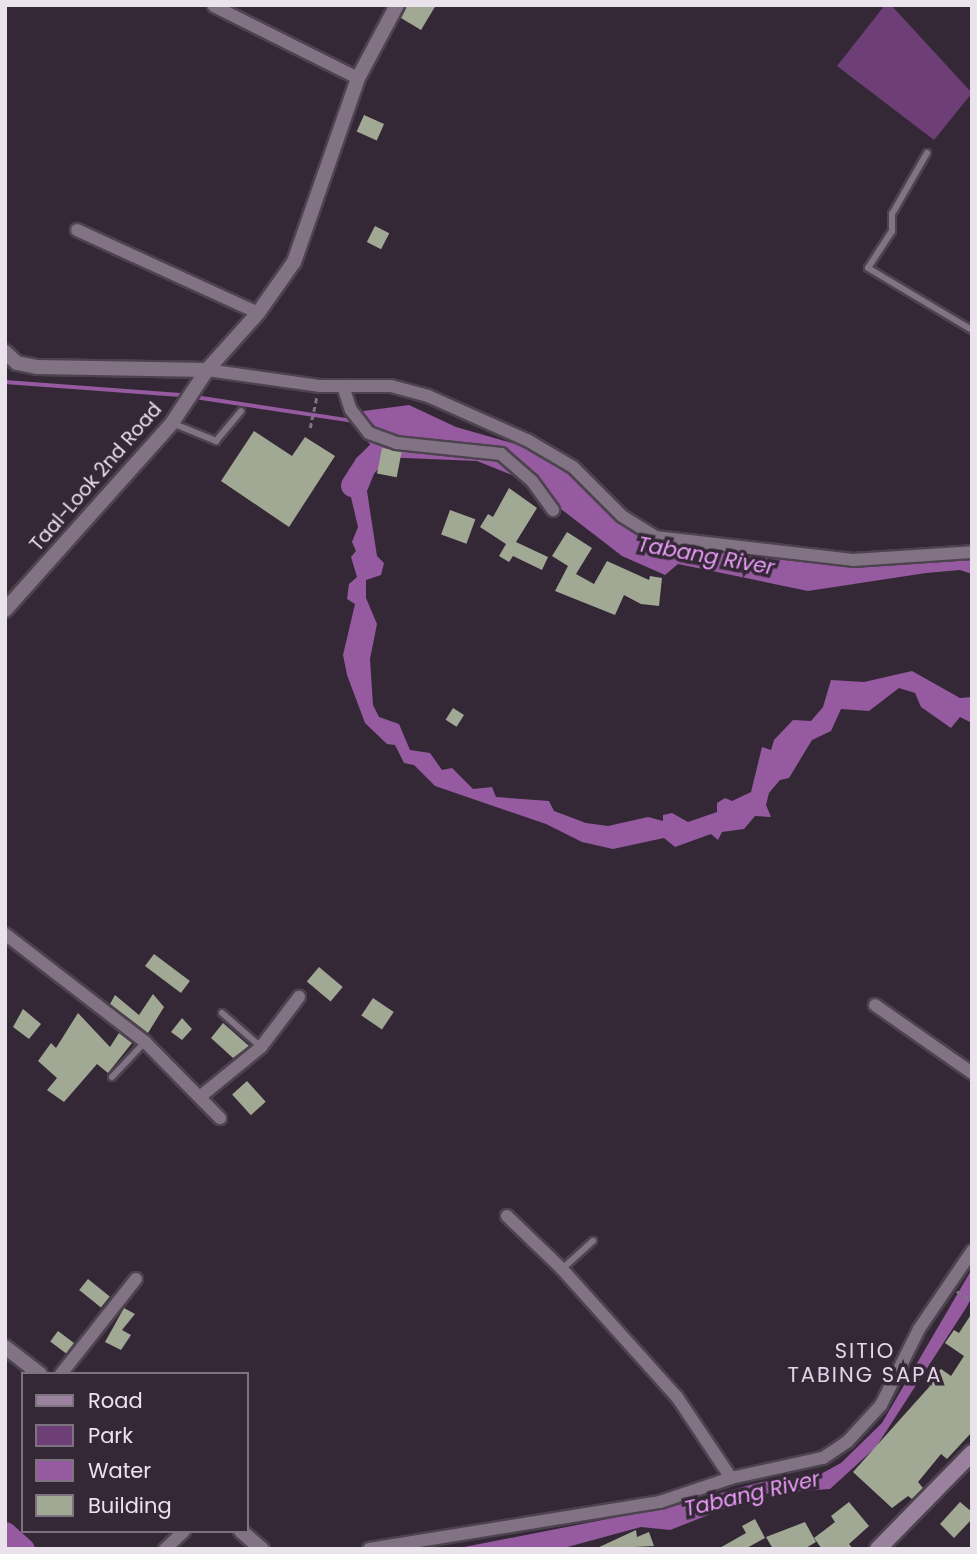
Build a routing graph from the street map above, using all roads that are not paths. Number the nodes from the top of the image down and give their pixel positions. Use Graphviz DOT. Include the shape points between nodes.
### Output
graph roads {
  1 [pos="397,5"];
  2 [pos="214,6"];
  3 [pos="358,78"];
  4 [pos="927,153"];
  5 [pos="77,230"];
  6 [pos="258,313"];
  7 [pos="972,330"];
  8 [pos="5,352"];
  9 [pos="205,372"];
  10 [pos="344,390"];
  11 [pos="241,411"];
  12 [pos="172,423"];
  13 [pos="553,510"];
  14 [pos="972,552"];
  15 [pos="5,610"];
  16 [pos="6,937"];
  17 [pos="299,997"];
  18 [pos="875,1005"];
  19 [pos="222,1013"];
  20 [pos="145,1042"];
  21 [pos="261,1046"];
  22 [pos="972,1073"];
  23 [pos="112,1077"];
  24 [pos="201,1096"];
  25 [pos="220,1118"];
  26 [pos="507,1216"];
  27 [pos="593,1241"];
  28 [pos="972,1251"];
  29 [pos="562,1269"];
  30 [pos="136,1279"];
  31 [pos="5,1348"];
  32 [pos="37,1372"];
  33 [pos="63,1372"];
  34 [pos="972,1453"];
  35 [pos="731,1478"];
  36 [pos="182,1533"];
  37 [pos="243,1533"];
  38 [pos="165,1549"];
  39 [pos="262,1549"];
  40 [pos="369,1549"];
  41 [pos="878,1549"];
  1 -- 3 [label="street, Taal-Look 2nd Road"];
  2 -- 3 [label="street"];
  3 -- 6 [label="street, Taal-Look 2nd Road" via="294,262"];
  4 -- 7 [label="lane" via="892,214 892,231 868,268"];
  5 -- 6 [label="street"];
  6 -- 9 [label="street, Taal-Look 2nd Road"];
  8 -- 9 [label="street" via="17,363 38,367"];
  9 -- 10 [label="street"];
  9 -- 12 [label="street, Taal-Look 2nd Road"];
  10 -- 13 [label="street" via="369,433 396,443 501,454 532,481"];
  10 -- 14 [label="street" via="391,386 428,396 527,440 573,467 622,516 654,537 853,560"];
  11 -- 12 [label="lane" via="216,441"];
  12 -- 15 [label="street, Taal-Look 2nd Road"];
  16 -- 20 [label="street"];
  17 -- 21 [label="street"];
  18 -- 22 [label="street"];
  19 -- 21 [label="lane"];
  20 -- 23 [label="lane"];
  20 -- 24 [label="street"];
  21 -- 24 [label="street"];
  24 -- 25 [label="street"];
  26 -- 29 [label="street"];
  27 -- 29 [label="lane"];
  28 -- 35 [label="street" via="919,1329 881,1405 848,1441 822,1458"];
  29 -- 35 [label="street" via="677,1397"];
  30 -- 33 [label="street"];
  31 -- 32 [label="street"];
  34 -- 41 [label="main road"];
  35 -- 40 [label="street" via="660,1502"];
  36 -- 38 [label="street"];
  37 -- 39 [label="street"];
}
